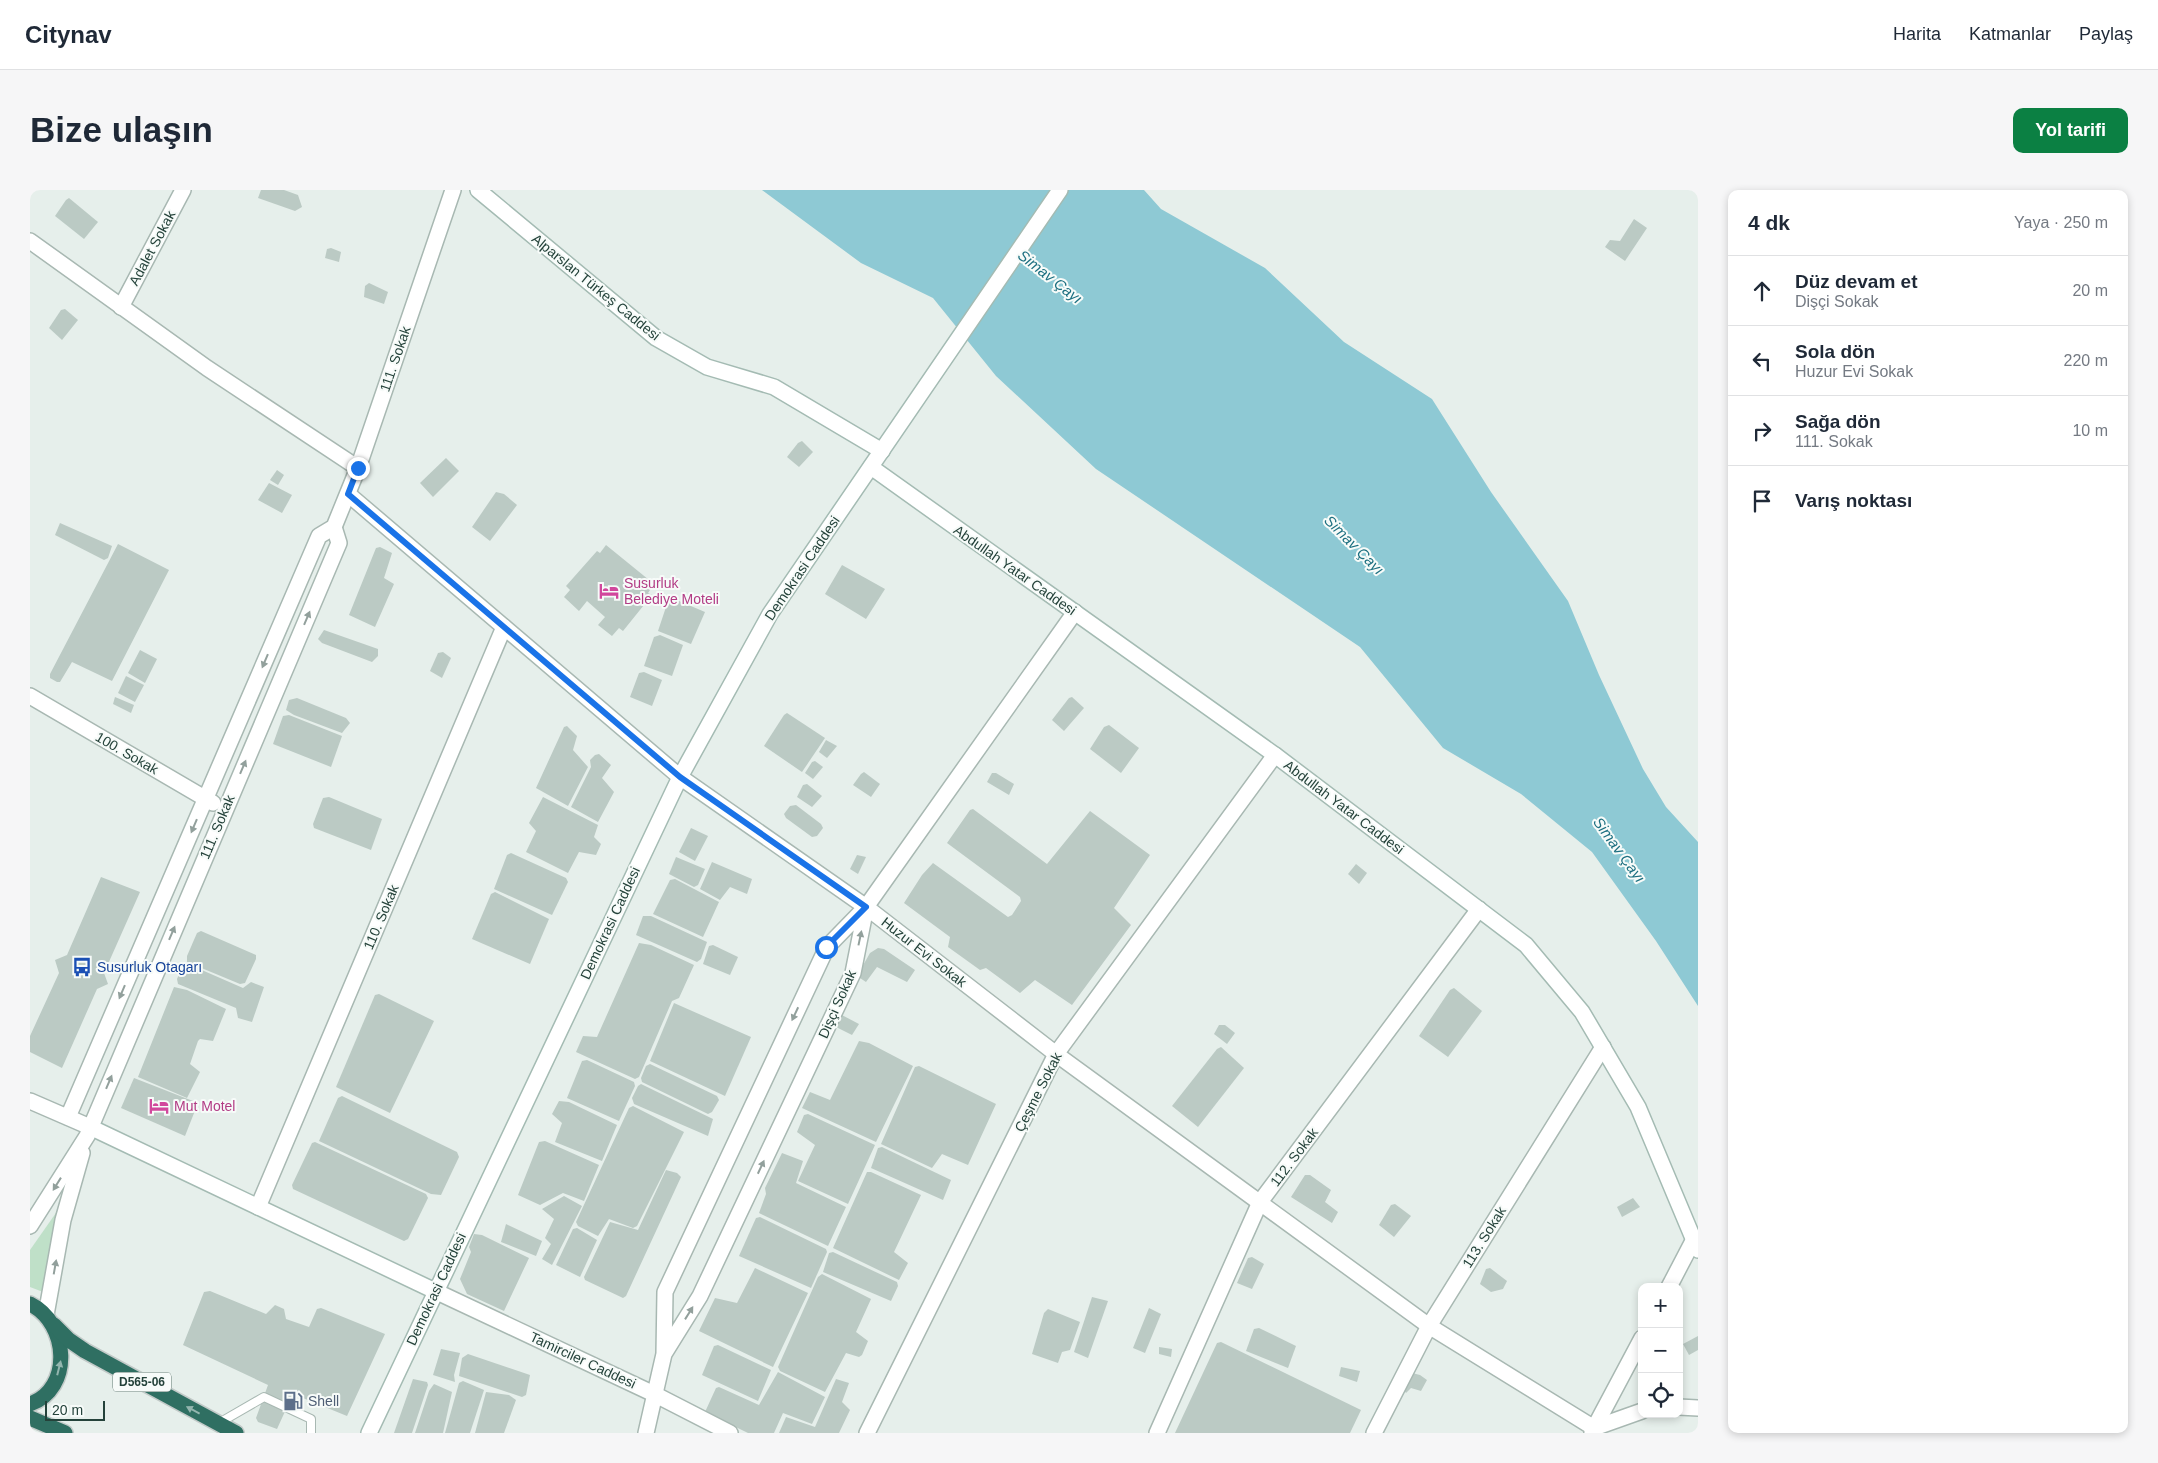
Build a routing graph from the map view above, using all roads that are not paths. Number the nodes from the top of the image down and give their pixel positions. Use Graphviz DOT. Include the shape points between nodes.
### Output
graph roads {
  1 [pos="183,190"];
  2 [pos="453,190"];
  3 [pos="478,190"];
  4 [pos="1060,190"];
  5 [pos="30,241"];
  6 [pos="121,306"];
  7 [pos="882,452"];
  8 [pos="358,468"];
  9 [pos="871,468"];
  10 [pos="348,494"];
  11 [pos="334,527"];
  12 [pos="1075,612"];
  13 [pos="504,626"];
  14 [pos="30,696"];
  15 [pos="1275,755"];
  16 [pos="680,777"];
  17 [pos="205,799"];
  18 [pos="225,810"];
  19 [pos="866,907"];
  20 [pos="1479,909"];
  21 [pos="1603,1047"];
  22 [pos="1056,1054"];
  23 [pos="30,1101"];
  24 [pos="68,1118"];
  25 [pos="88,1132"];
  26 [pos="1260,1202"];
  27 [pos="258,1207"];
  28 [pos="30,1226"];
  29 [pos="1696,1245"];
  30 [pos="1672,1283"];
  31 [pos="435,1291"];
  32 [pos="30,1304"];
  33 [pos="50,1320"];
  34 [pos="1429,1326"];
  35 [pos="1638,1346"];
  36 [pos="664,1354"];
  37 [pos="654,1394"];
  38 [pos="30,1404"];
  39 [pos="1683,1407"];
  40 [pos="1698,1408"];
  41 [pos="1638,1413"];
  42 [pos="30,1418"];
  43 [pos="218,1424"];
  44 [pos="1593,1430"];
  45 [pos="65,1433"];
  46 [pos="236,1433"];
  47 [pos="311,1433"];
  48 [pos="369,1433"];
  49 [pos="646,1433"];
  50 [pos="730,1433"];
  51 [pos="867,1433"];
  52 [pos="1157,1433"];
  53 [pos="1374,1433"];
  1 -- 6 [label="street, Adalet Sokak"];
  2 -- 8 [label="street, 111. Sokak"];
  3 -- 7 [label="street, Alparslan Türkeş Caddesi" via="656,338 707,367 774,387"];
  4 -- 7 [label="street, Demokrasi Caddesi"];
  5 -- 6 [label="street"];
  6 -- 8 [label="street" via="206,368"];
  7 -- 9 [label="street, Demokrasi Caddesi"];
  8 -- 10 [label="street, 111. Sokak"];
  9 -- 12 [label="street, Abdullah Yatar Caddesi"];
  9 -- 16 [label="street, Demokrasi Caddesi" via="770,614"];
  10 -- 11 [label="street, 111. Sokak"];
  10 -- 13 [label="street, Huzur Evi Sokak"];
  11 -- 17 [label="street, 111. Sokak, one-way" via="319,536"];
  18 -- 11 [label="street, 111. Sokak, one-way" via="339,543"];
  12 -- 15 [label="street, Abdullah Yatar Caddesi"];
  12 -- 19 [label="street"];
  13 -- 16 [label="street, Huzur Evi Sokak"];
  13 -- 27 [label="street, 110. Sokak"];
  14 -- 17 [label="street, 100. Sokak"];
  15 -- 20 [label="street, Abdullah Yatar Caddesi"];
  15 -- 22 [label="street, Çeşme Sokak"];
  16 -- 19 [label="street, Huzur Evi Sokak"];
  16 -- 31 [label="street, Demokrasi Caddesi"];
  17 -- 18 [label="street, 100. Sokak"];
  17 -- 24 [label="street, 111. Sokak, one-way"];
  25 -- 18 [label="street, 111. Sokak, one-way"];
  19 -- 22 [label="street, Huzur Evi Sokak"];
  36 -- 19 [label="street, Dişçi Sokak, one-way" via="700,1296 853,973"];
  19 -- 36 [label="street, one-way" via="826,947 665,1292"];
  20 -- 21 [label="street, Abdullah Yatar Caddesi" via="1526,945 1582,1012"];
  20 -- 26 [label="street, 112. Sokak"];
  21 -- 29 [label="street, Abdullah Yatar Caddesi" via="1638,1107"];
  21 -- 34 [label="street, 113. Sokak"];
  22 -- 26 [label="street, Huzur Evi Sokak"];
  22 -- 51 [label="street, Çeşme Sokak"];
  23 -- 24 [label="street, Tamirciler Caddesi"];
  24 -- 25 [label="street, Tamirciler Caddesi"];
  25 -- 27 [label="street, Tamirciler Caddesi"];
  25 -- 28 [label="street, one-way"];
  33 -- 25 [label="street, one-way" via="63,1220"];
  26 -- 34 [label="street, Huzur Evi Sokak"];
  26 -- 52 [label="street, 112. Sokak"];
  27 -- 31 [label="street, Tamirciler Caddesi"];
  29 -- 30 [label="street"];
  31 -- 37 [label="street, Tamirciler Caddesi"];
  31 -- 48 [label="street, Demokrasi Caddesi"];
  32 -- 33 [label="highway, D565-06"];
  38 -- 33 [label="highway, one-way" via="49,1390 58,1373 62,1355 59,1337"];
  43 -- 33 [label="highway, D565-06, one-way" via="85,1351"];
  34 -- 44 [label="street, Huzur Evi Sokak"];
  34 -- 53 [label="street, 113. Sokak"];
  35 -- 44 [label="street"];
  36 -- 37 [label="street"];
  37 -- 49 [label="street"];
  37 -- 50 [label="street, Tamirciler Caddesi"];
  39 -- 40 [label="street"];
  41 -- 44 [label="street"];
  42 -- 45 [label="highway"];
  43 -- 46 [label="highway, D565-06"];
  43 -- 47 [label="lane" via="264,1397 311,1419"];
}
